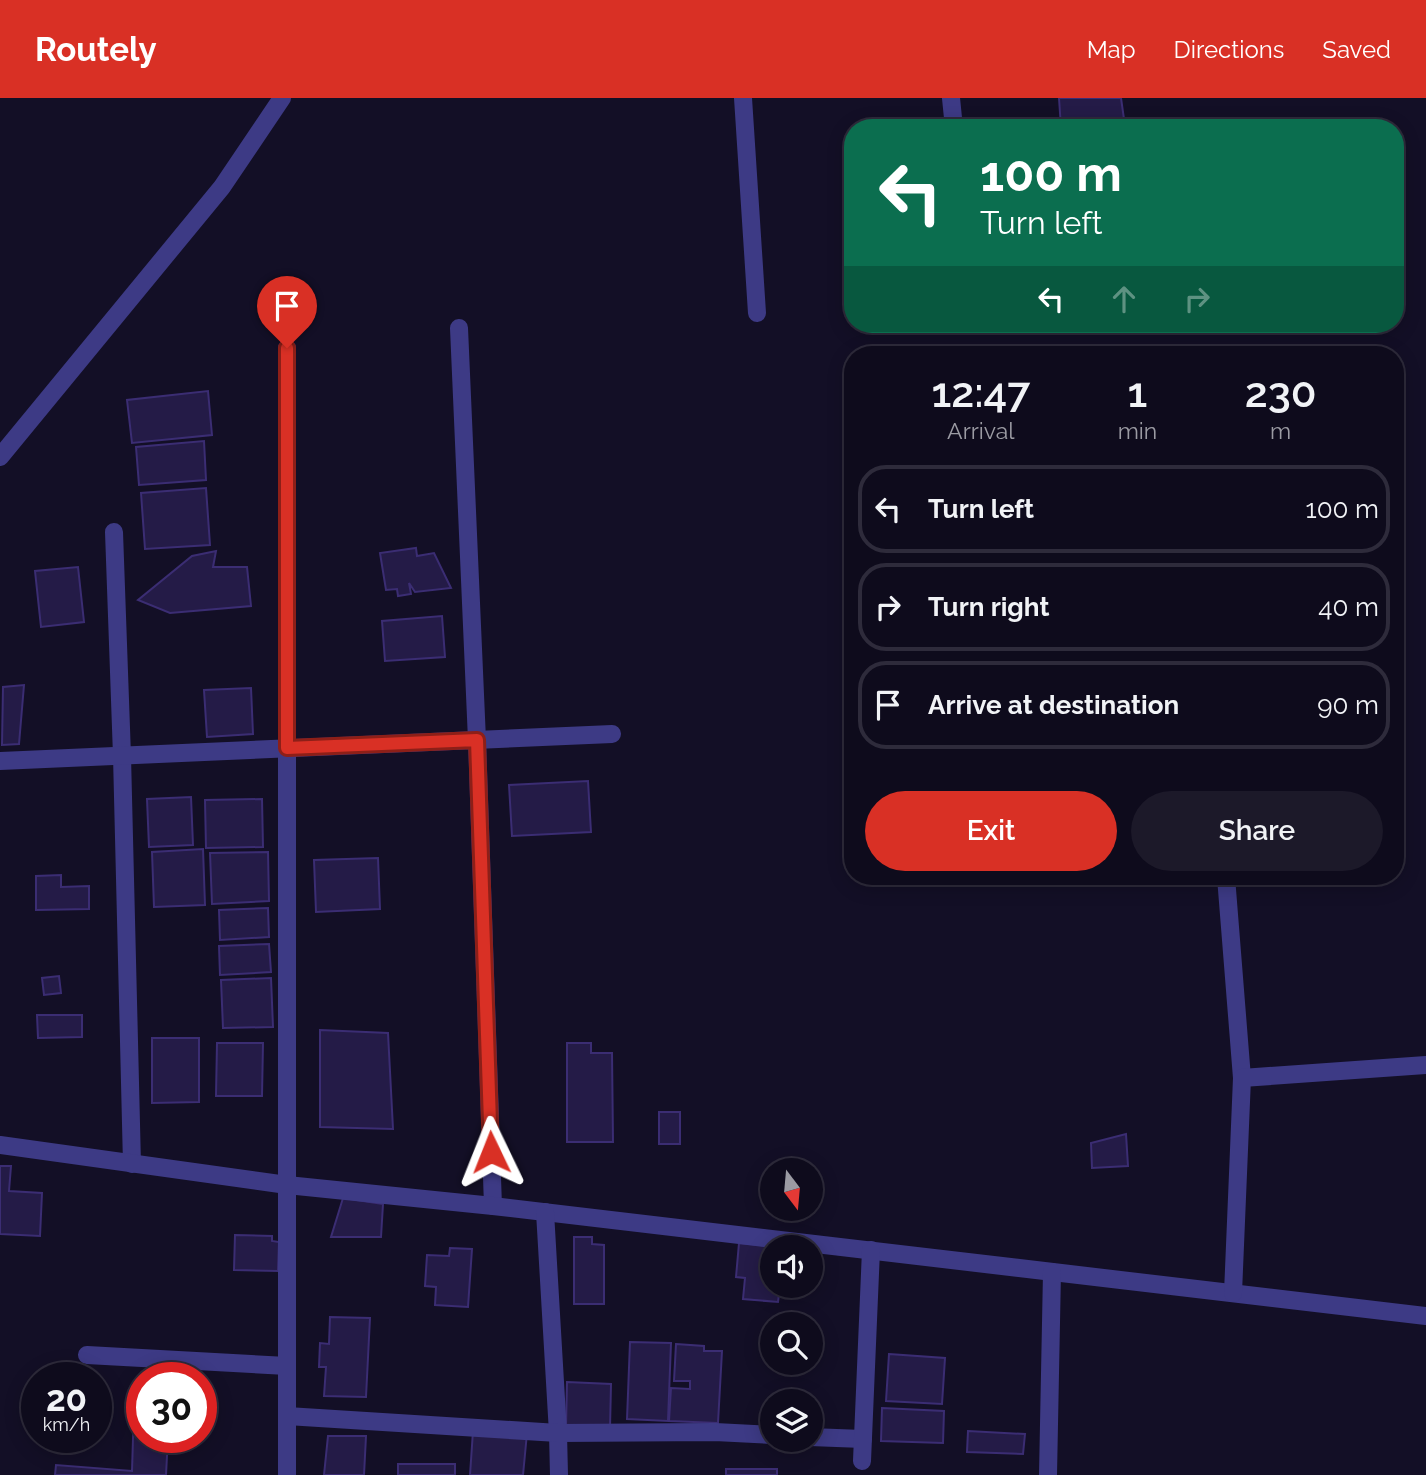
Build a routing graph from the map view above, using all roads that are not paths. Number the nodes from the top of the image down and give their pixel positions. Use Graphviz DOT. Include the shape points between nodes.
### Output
graph roads {
  1 [pos="282,98"];
  2 [pos="743,98"];
  3 [pos="951,98"];
  4 [pos="953,119"];
  5 [pos="757,313"];
  6 [pos="459,328"];
  7 [pos="287,348"];
  8 [pos="0,457"];
  9 [pos="114,532"];
  10 [pos="612,734"];
  11 [pos="477,740"];
  12 [pos="287,748"];
  13 [pos="122,756"];
  14 [pos="0,761"];
  15 [pos="1227,885"];
  16 [pos="1426,1065"];
  17 [pos="1242,1079"];
  18 [pos="0,1144"];
  19 [pos="132,1164"];
  20 [pos="287,1185"];
  21 [pos="493,1206"];
  22 [pos="545,1212"];
  23 [pos="871,1250"];
  24 [pos="1052,1272"];
  25 [pos="1233,1293"];
  26 [pos="1426,1315"];
  27 [pos="87,1355"];
  28 [pos="287,1366"];
  29 [pos="287,1416"];
  30 [pos="558,1433"];
  31 [pos="760,1434"];
  32 [pos="823,1437"];
  33 [pos="863,1439"];
  34 [pos="862,1461"];
  35 [pos="286,1475"];
  36 [pos="559,1475"];
  37 [pos="1048,1475"];
  1 -- 8 [label="street" via="222,187"];
  2 -- 5 [label="street"];
  3 -- 4 [label="street"];
  6 -- 11 [label="street"];
  7 -- 12 [label="street"];
  9 -- 13 [label="street"];
  10 -- 11 [label="street"];
  11 -- 12 [label="street"];
  11 -- 21 [label="street"];
  12 -- 13 [label="street"];
  12 -- 20 [label="street"];
  13 -- 14 [label="street"];
  13 -- 19 [label="street"];
  15 -- 17 [label="street"];
  16 -- 17 [label="street"];
  17 -- 25 [label="street"];
  18 -- 19 [label="street"];
  19 -- 20 [label="street"];
  20 -- 21 [label="street"];
  20 -- 28 [label="street"];
  21 -- 22 [label="street"];
  22 -- 23 [label="street"];
  22 -- 30 [label="street"];
  23 -- 24 [label="street"];
  23 -- 33 [label="street"];
  24 -- 25 [label="street"];
  24 -- 37 [label="street"];
  25 -- 26 [label="street"];
  27 -- 28 [label="street"];
  28 -- 29 [label="street"];
  29 -- 30 [label="street"];
  29 -- 35 [label="street"];
  30 -- 31 [label="street"];
  30 -- 36 [label="street"];
  32 -- 33 [label="street"];
  33 -- 34 [label="street"];
}
